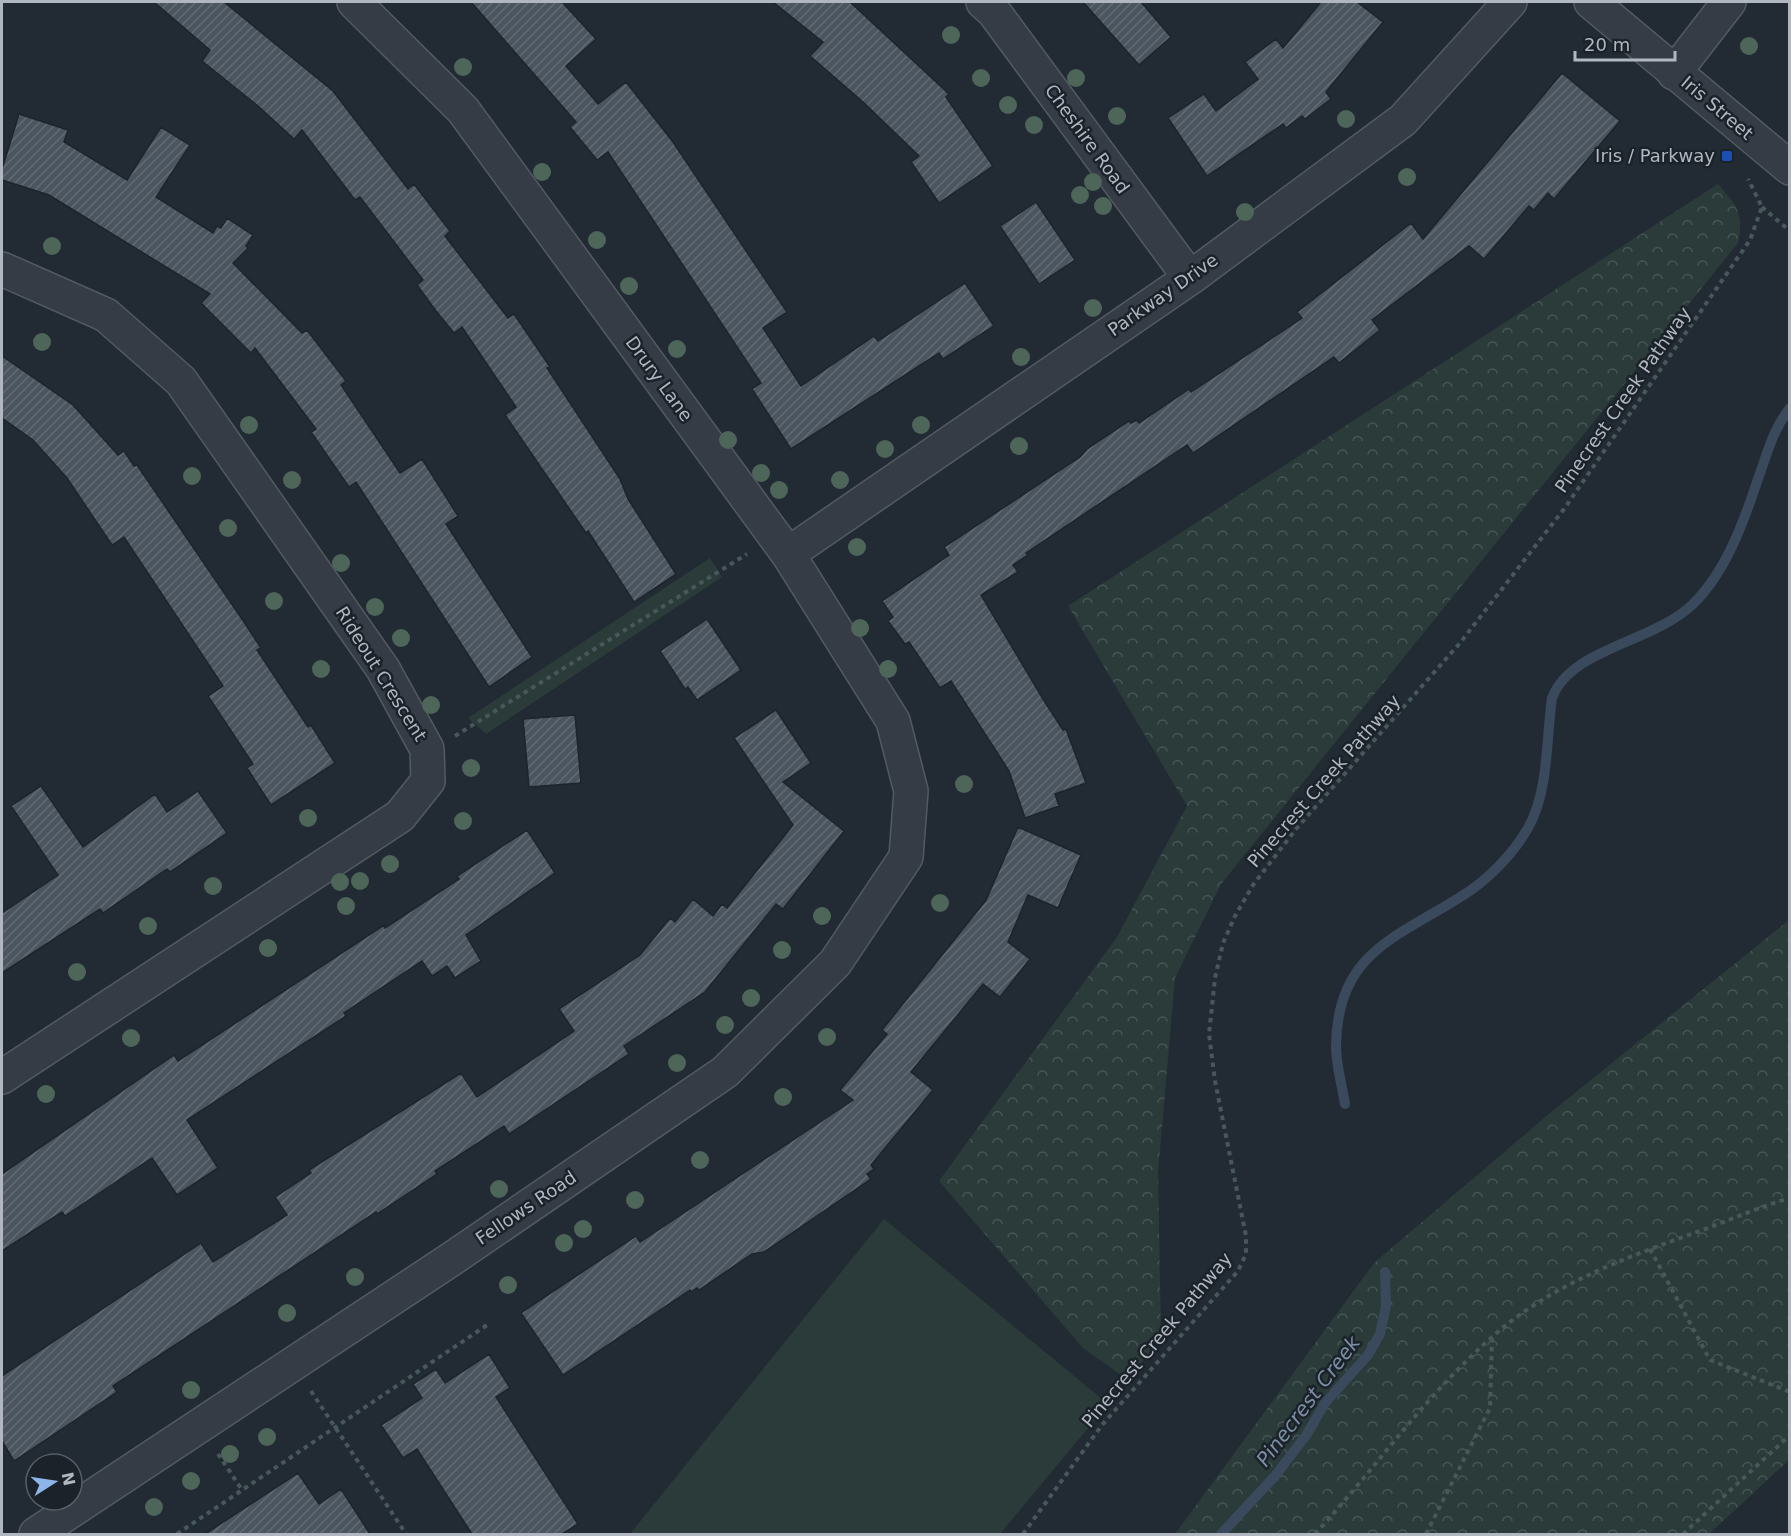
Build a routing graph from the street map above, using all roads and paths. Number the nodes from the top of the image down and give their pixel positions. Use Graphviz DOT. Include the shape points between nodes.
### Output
graph roads {
  1 [pos="354,2"];
  2 [pos="983,2"];
  3 [pos="1510,2"];
  4 [pos="1590,2"];
  5 [pos="1729,2"];
  6 [pos="1674,73"];
  7 [pos="1790,168"];
  8 [pos="1748,178"];
  9 [pos="1762,207"];
  10 [pos="1790,231"];
  11 [pos="2,269"];
  12 [pos="1190,278"];
  13 [pos="781,545"];
  14 [pos="428,749"];
  15 [pos="911,791"];
  16 [pos="2,1077"];
  17 [pos="1790,1198"];
  18 [pos="1650,1249"];
  19 [pos="490,1323"];
  20 [pos="1492,1337"];
  21 [pos="311,1391"];
  22 [pos="1790,1392"];
  23 [pos="199,1426"];
  24 [pos="335,1427"];
  25 [pos="1790,1435"];
  26 [pos="242,1490"];
  27 [pos="36,1534"];
  28 [pos="177,1534"];
  29 [pos="406,1534"];
  30 [pos="1023,1534"];
  31 [pos="1315,1534"];
  32 [pos="1426,1534"];
  33 [pos="1683,1534"];
  1 -- 13 [label="street, Drury Lane" via="463,110"];
  2 -- 12 [label="street, Cheshire Road"];
  3 -- 12 [label="street, Parkway Drive" via="1403,120"];
  4 -- 6 [label="street, Iris Street"];
  5 -- 6 [label="street"];
  6 -- 7 [label="street, Iris Street"];
  8 -- 9 [label="path"];
  9 -- 10 [label="path"];
  9 -- 30 [label="path, Pinecrest Creek Pathway" via="1736,261 1564,509 1460,643 1296,829 1253,885 1235,916 1223,943 1215,978 1209,1034 1246,1254 1238,1271 1102,1425"];
  11 -- 14 [label="street, Rideout Crescent" via="106,315 181,381 383,669"];
  12 -- 13 [label="street, Parkway Drive"];
  13 -- 14 [label="path" via="468,730"];
  13 -- 15 [label="street, Drury Lane" via="893,721"];
  14 -- 16 [label="street, Rideout Crescent" via="428,781 400,816"];
  15 -- 23 [label="street, Fellows Road" via="906,857 835,963 724,1072"];
  17 -- 18 [label="path"];
  18 -- 20 [label="path" via="1588,1275 1533,1305"];
  18 -- 22 [label="path" via="1710,1360"];
  19 -- 24 [label="path"];
  20 -- 31 [label="path" via="1448,1380"];
  20 -- 32 [label="path" via="1490,1408"];
  21 -- 24 [label="path"];
  23 -- 26 [label="path"];
  23 -- 27 [label="street, Fellows Road"];
  24 -- 26 [label="path"];
  24 -- 29 [label="path"];
  25 -- 33 [label="path"];
  26 -- 28 [label="path"];
}
